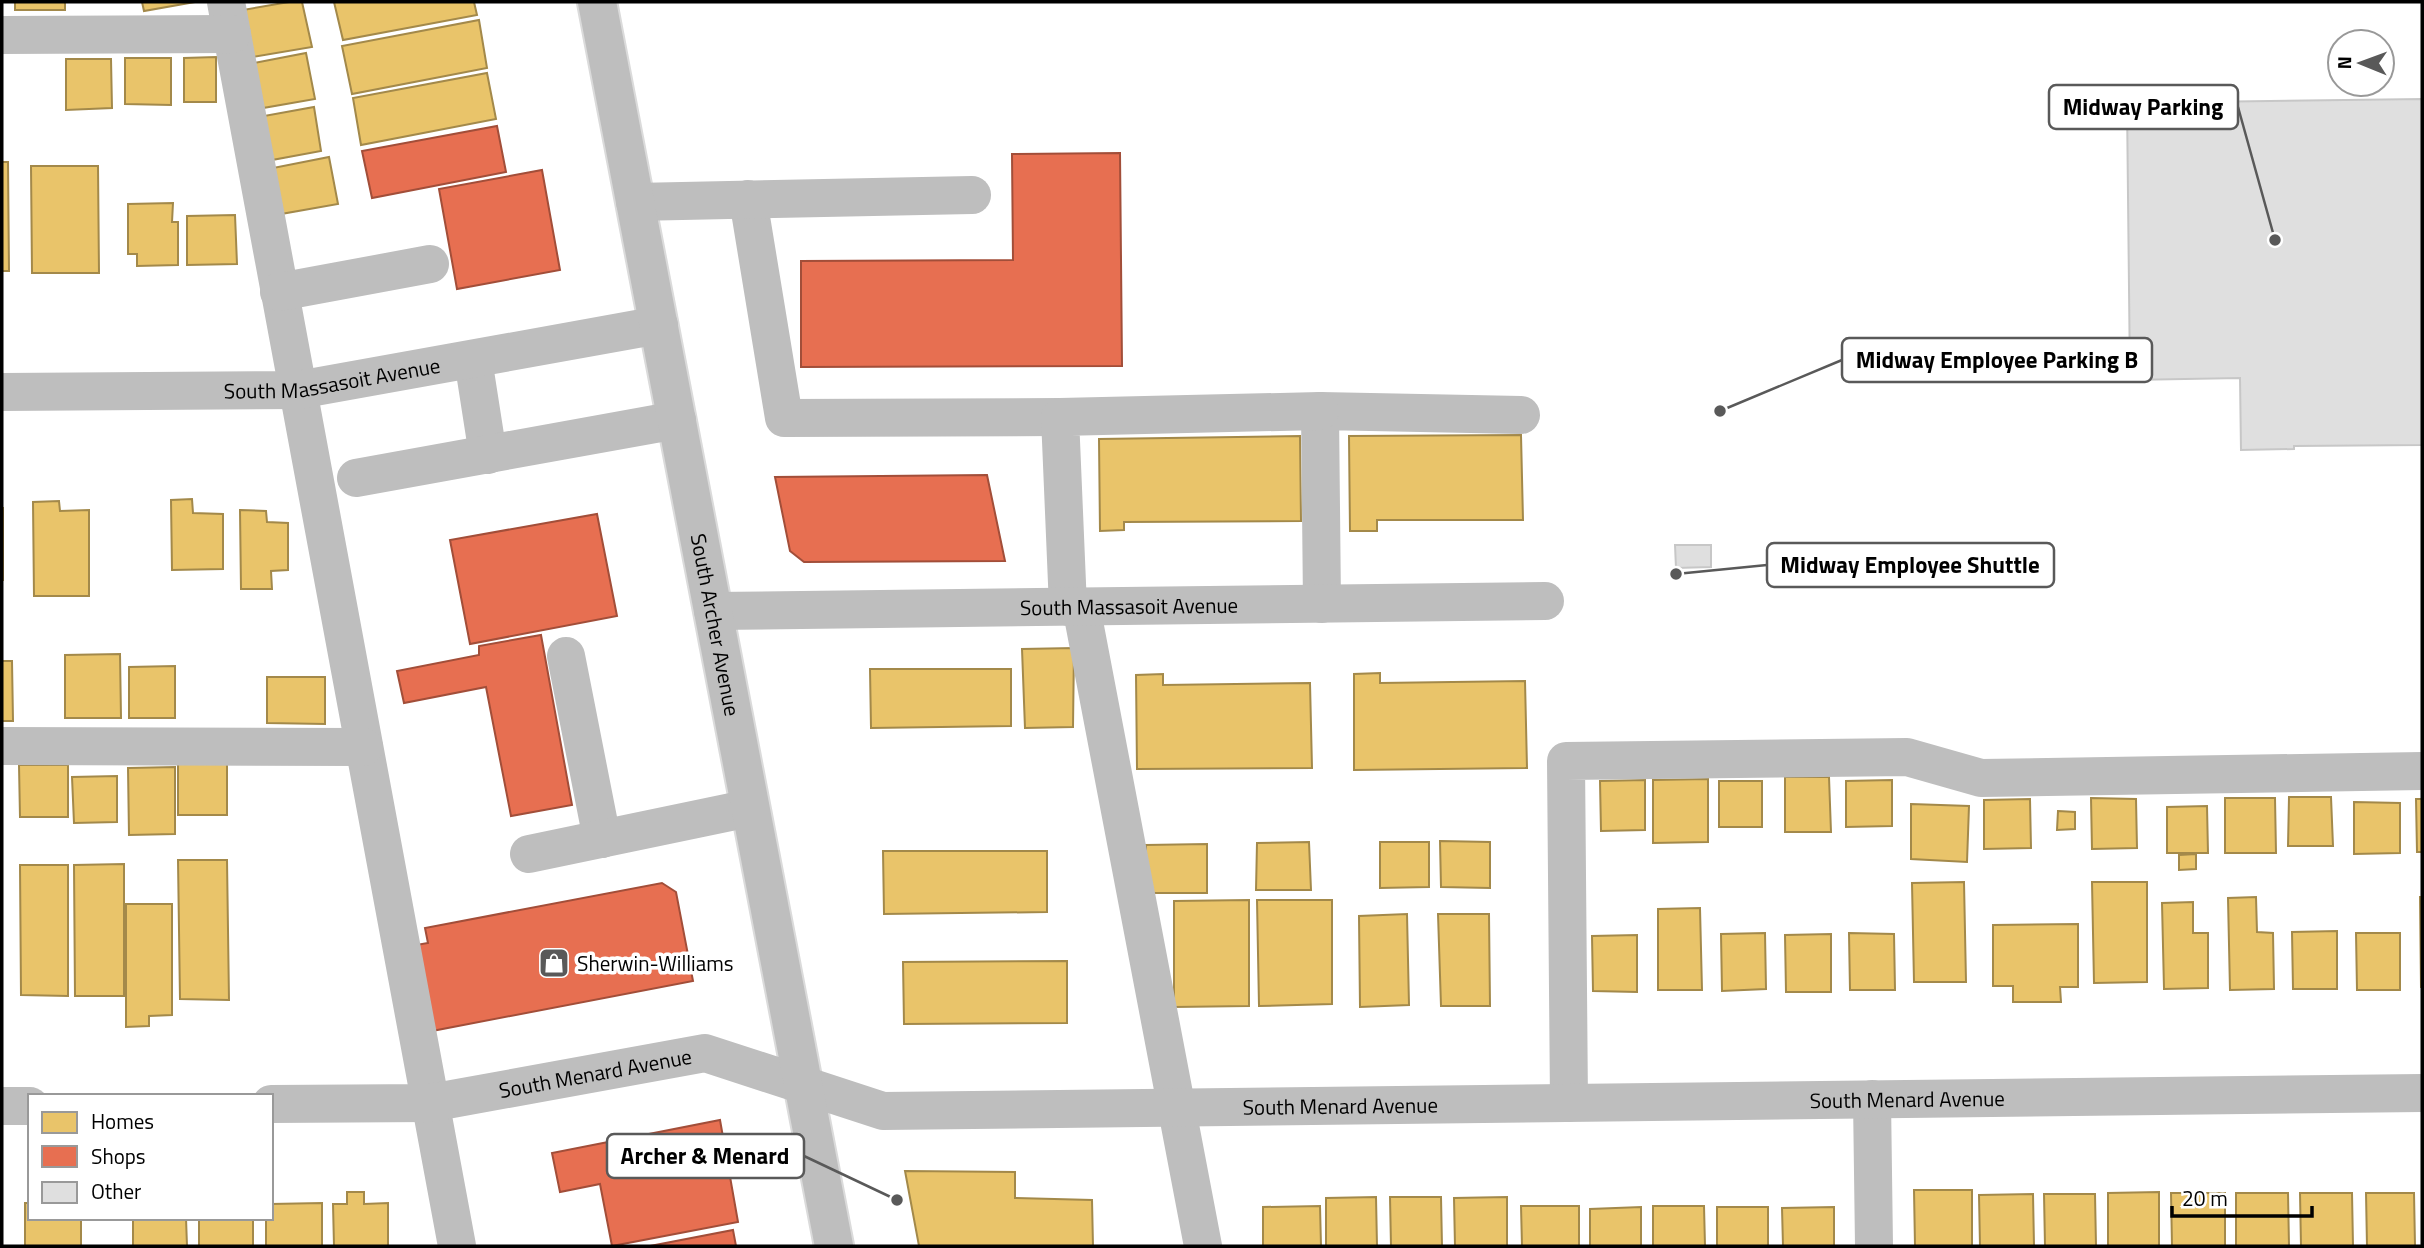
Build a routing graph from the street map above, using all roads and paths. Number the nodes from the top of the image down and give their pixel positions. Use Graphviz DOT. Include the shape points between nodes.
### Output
graph roads {
  1 [pos="597,2"];
  2 [pos="229,18"];
  3 [pos="2,35"];
  4 [pos="972,195"];
  5 [pos="748,198"];
  6 [pos="635,202"];
  7 [pos="430,264"];
  8 [pos="279,292"];
  9 [pos="659,325"];
  10 [pos="473,359"];
  11 [pos="298,390"];
  12 [pos="2,392"];
  13 [pos="1320,411"];
  14 [pos="1521,415"];
  15 [pos="1060,417"];
  16 [pos="677,420"];
  17 [pos="488,455"];
  18 [pos="355,478"];
  19 [pos="1545,601"];
  20 [pos="1322,604"];
  21 [pos="1074,607"];
  22 [pos="713,611"];
  23 [pos="566,656"];
  24 [pos="2,746"];
  25 [pos="364,747"];
  26 [pos="2422,771"];
  27 [pos="750,808"];
  28 [pos="602,839"];
  29 [pos="529,854"];
  30 [pos="803,1084"];
  31 [pos="2422,1093"];
  32 [pos="1872,1099"];
  33 [pos="430,1103"];
  34 [pos="1569,1103"];
  35 [pos="273,1104"];
  36 [pos="2,1106"];
  37 [pos="28,1106"];
  38 [pos="1176,1108"];
  39 [pos="457,1246"];
  40 [pos="834,1246"];
  41 [pos="1203,1246"];
  42 [pos="1874,1246"];
  1 -- 6 [label="street, South Archer Avenue"];
  2 -- 3 [label="street"];
  2 -- 8 [label="street"];
  4 -- 5 [label="street"];
  5 -- 6 [label="street"];
  5 -- 15 [label="street" via="784,418"];
  6 -- 9 [label="street, South Archer Avenue"];
  7 -- 8 [label="street"];
  8 -- 11 [label="street"];
  9 -- 10 [label="street, South Massasoit Avenue"];
  9 -- 16 [label="street, South Archer Avenue"];
  10 -- 11 [label="street, South Massasoit Avenue"];
  10 -- 17 [label="street"];
  11 -- 12 [label="street, South Massasoit Avenue"];
  11 -- 25 [label="street"];
  13 -- 14 [label="street"];
  13 -- 15 [label="street"];
  13 -- 20 [label="street"];
  15 -- 21 [label="street"];
  16 -- 17 [label="street"];
  16 -- 22 [label="street, South Archer Avenue"];
  17 -- 18 [label="street"];
  19 -- 20 [label="street, South Massasoit Avenue"];
  20 -- 21 [label="street, South Massasoit Avenue"];
  21 -- 22 [label="street, South Massasoit Avenue"];
  21 -- 38 [label="street"];
  22 -- 27 [label="street, South Archer Avenue"];
  23 -- 28 [label="street"];
  24 -- 25 [label="street"];
  25 -- 33 [label="street"];
  26 -- 34 [label="street" via="1981,778 1907,757 1566,761"];
  27 -- 28 [label="street"];
  27 -- 30 [label="street, South Archer Avenue"];
  28 -- 29 [label="street"];
  30 -- 33 [label="street, South Menard Avenue" via="705,1053"];
  30 -- 38 [label="street, South Menard Avenue" via="883,1111"];
  30 -- 40 [label="street, South Archer Avenue"];
  31 -- 32 [label="street, South Menard Avenue"];
  32 -- 34 [label="street, South Menard Avenue"];
  32 -- 42 [label="street"];
  33 -- 35 [label="street, South Menard Avenue"];
  33 -- 39 [label="street"];
  34 -- 38 [label="street, South Menard Avenue"];
  36 -- 37 [label="street"];
  38 -- 41 [label="street"];
}
